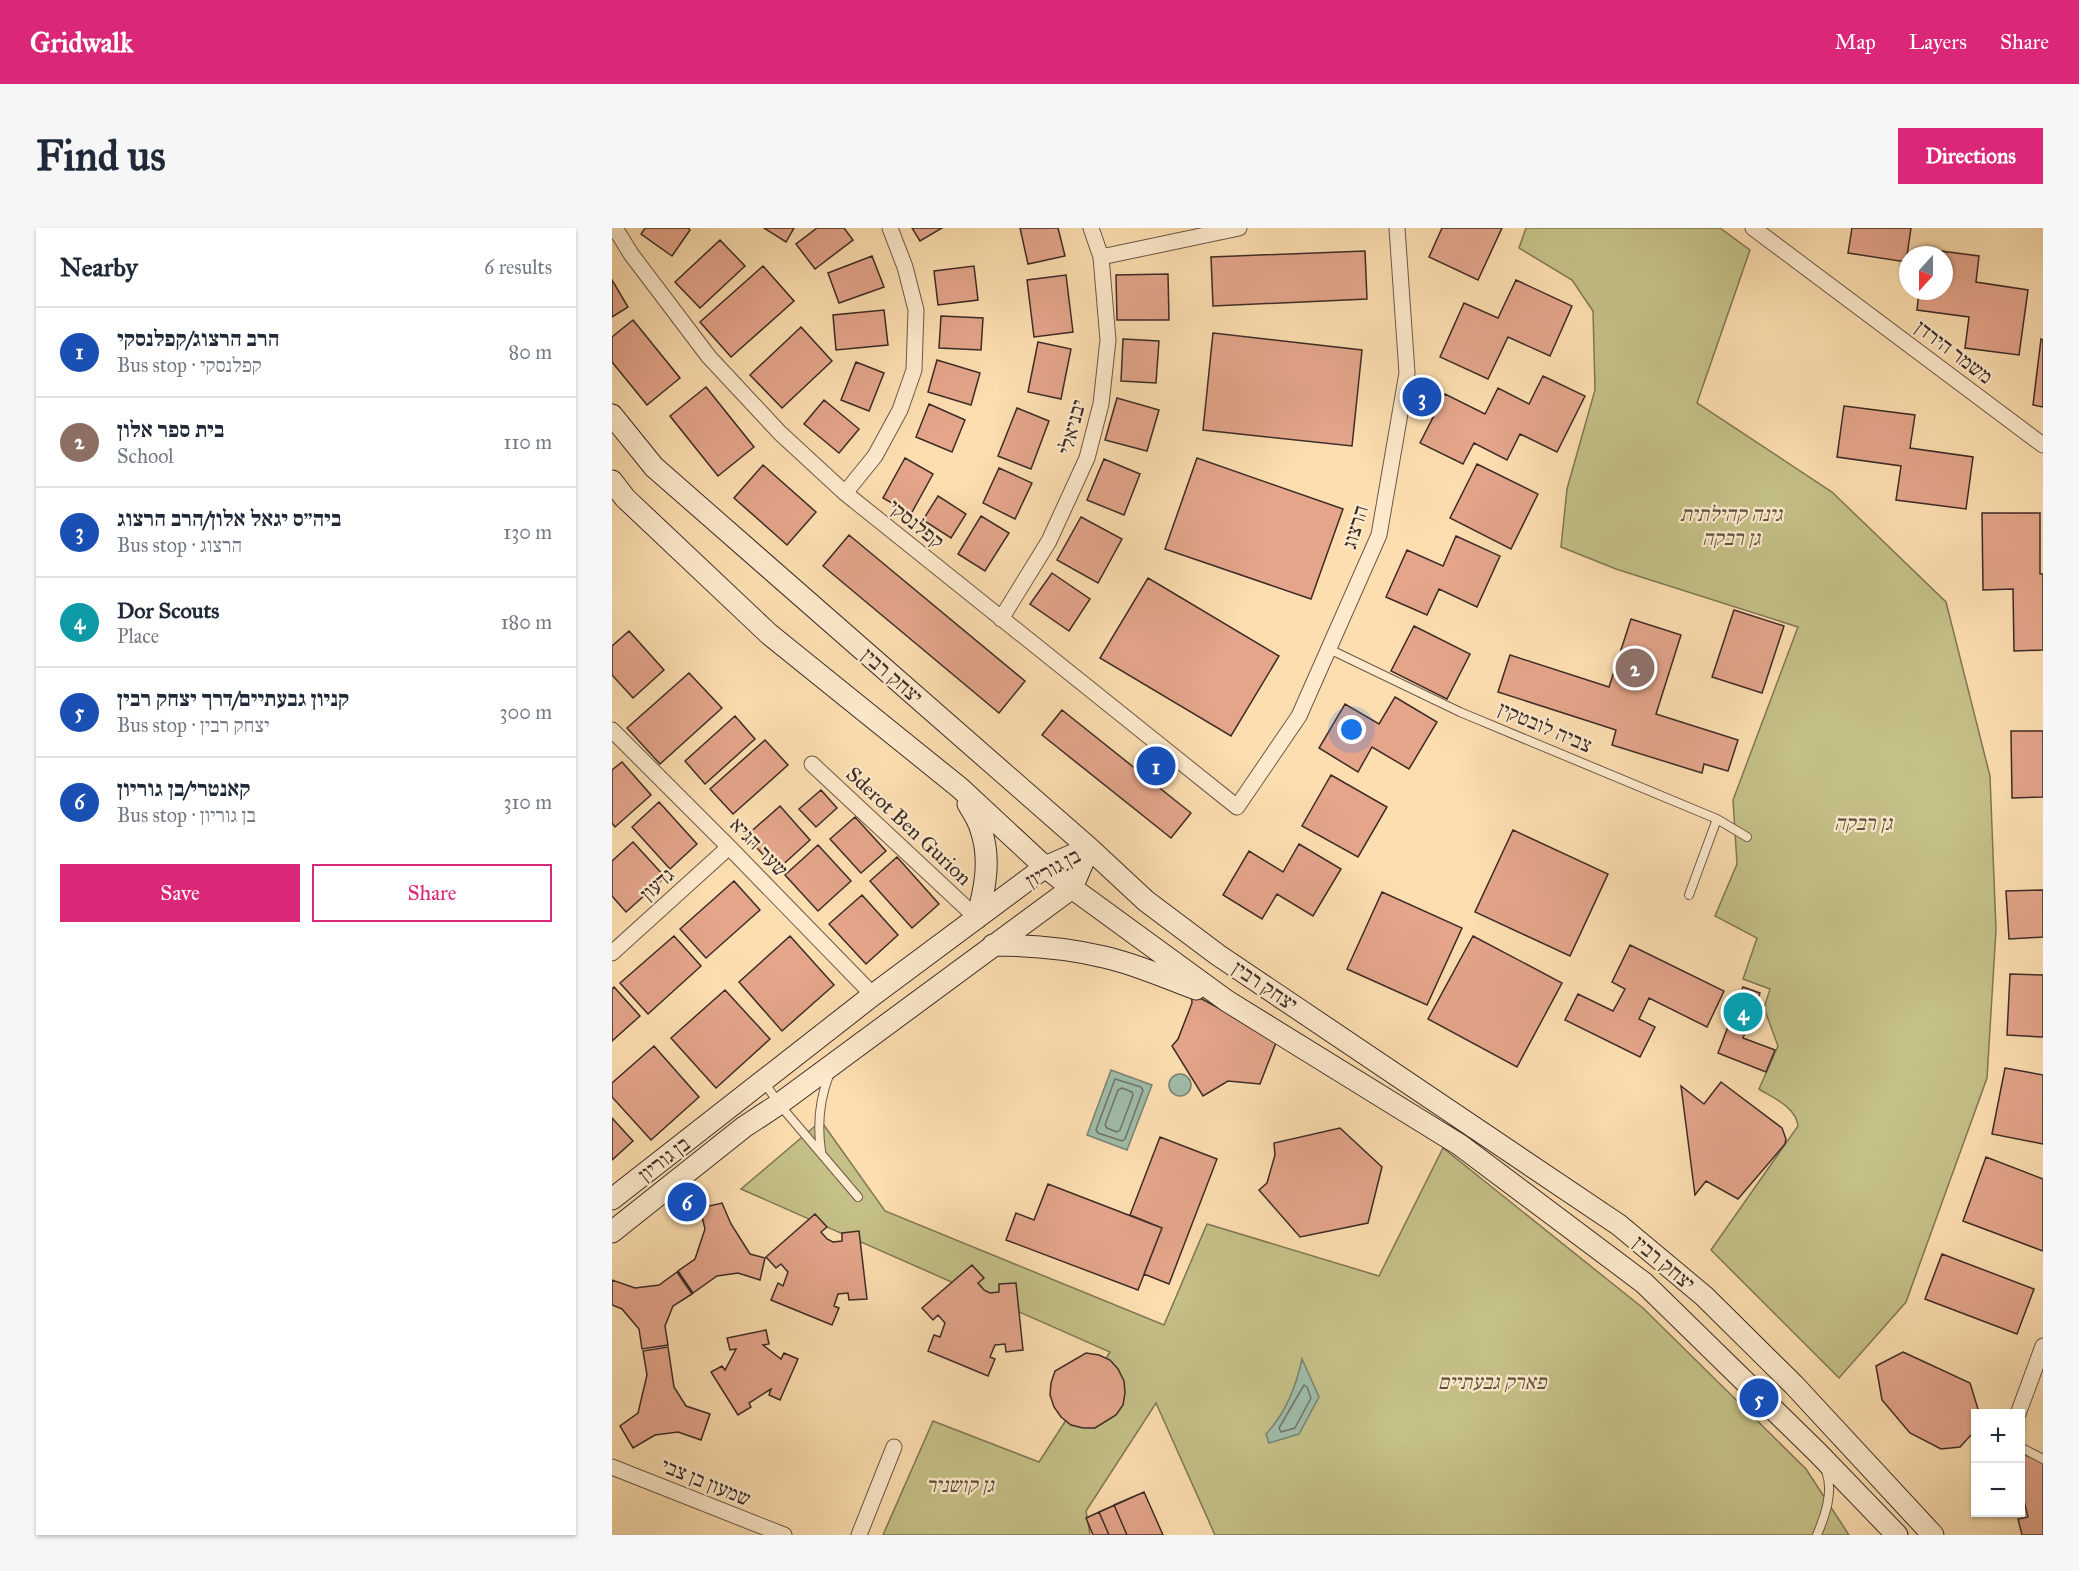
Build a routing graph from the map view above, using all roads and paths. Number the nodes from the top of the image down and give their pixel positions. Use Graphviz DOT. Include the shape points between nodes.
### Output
graph roads {
  1 [pos="615,228"];
  2 [pos="890,228"];
  3 [pos="1091,228"];
  4 [pos="1239,228"];
  5 [pos="1396,228"];
  6 [pos="1753,228"];
  7 [pos="1101,257"];
  8 [pos="612,415"];
  9 [pos="2043,445"];
  10 [pos="612,481"];
  11 [pos="845,494"];
  12 [pos="1001,619"];
  13 [pos="1329,649"];
  14 [pos="612,730"];
  15 [pos="812,764"];
  16 [pos="960,788"];
  17 [pos="1237,807"];
  18 [pos="1717,819"];
  19 [pos="1747,837"];
  20 [pos="729,847"];
  21 [pos="1089,848"];
  22 [pos="1046,867"];
  23 [pos="1072,888"];
  24 [pos="1689,895"];
  25 [pos="976,918"];
  26 [pos="993,945"];
  27 [pos="612,953"];
  28 [pos="873,995"];
  29 [pos="1227,1001"];
  30 [pos="834,1064"];
  31 [pos="764,1082"];
  32 [pos="779,1104"];
  33 [pos="821,1153"];
  34 [pos="858,1197"];
  35 [pos="612,1200"];
  36 [pos="616,1223"];
  37 [pos="2043,1346"];
  38 [pos="2019,1409"];
  39 [pos="894,1448"];
  40 [pos="2025,1450"];
  41 [pos="1818,1453"];
  42 [pos="2043,1459"];
  43 [pos="612,1467"];
  44 [pos="784,1535"];
  45 [pos="859,1535"];
  46 [pos="1817,1535"];
  47 [pos="1897,1535"];
  48 [pos="1933,1535"];
  1 -- 11 [label="street, קפלנסקי" via="709,357 780,433"];
  2 -- 11 [label="street" via="916,310 914,370 900,410 875,456"];
  3 -- 7 [label="street, יבניאלי"];
  4 -- 7 [label="street"];
  5 -- 13 [label="street, הרצוג" via="1407,373 1379,535"];
  6 -- 9 [label="street, משמר הירדן"];
  7 -- 12 [label="street, יבניאלי" via="1108,340 1101,404 1087,458 1049,541"];
  8 -- 21 [label="main road, יצחק רבין" via="654,467"];
  10 -- 16 [label="main road, יצחק רבין" via="625,498 769,634"];
  11 -- 12 [label="street, קפלנסקי"];
  12 -- 17 [label="street, קפלנסקי"];
  13 -- 17 [label="street, הרצוג" via="1299,716"];
  13 -- 18 [label="lane, צביה לובטקין" via="1460,712"];
  14 -- 20 [label="street, שער הגיא"];
  15 -- 25 [label="street, Sderot Ben Gurion"];
  16 -- 22 [label="main road, יצחק רבין"];
  16 -- 25 [label="main road" via="981,828 986,851 985,886"];
  18 -- 19 [label="lane, צביה לובטקין"];
  18 -- 24 [label="lane"];
  20 -- 27 [label="street, גדעון"];
  20 -- 28 [label="street, שער הגיא"];
  21 -- 22 [label="main road, בן גוריון"];
  21 -- 23 [label="main road, בן גוריון"];
  21 -- 48 [label="main road, יצחק רבין" via="1146,900 1218,955 1619,1225 1704,1296 1794,1385"];
  22 -- 23 [label="main road, יצחק רבין"];
  22 -- 25 [label="main road, בן גוריון"];
  23 -- 26 [label="main road, בן גוריון"];
  23 -- 29 [label="main road, יצחק רבין"];
  25 -- 28 [label="main road, בן גוריון"];
  26 -- 29 [label="main road" via="1038,945 1105,957"];
  26 -- 30 [label="main road, בן גוריון"];
  28 -- 31 [label="main road, בן גוריון"];
  29 -- 41 [label="main road, יצחק רבין" via="1460,1145 1644,1283"];
  30 -- 32 [label="main road, בן גוריון"];
  30 -- 33 [label="lane" via="820,1105"];
  31 -- 32 [label="lane"];
  31 -- 35 [label="main road, בן גוריון"];
  32 -- 33 [label="lane"];
  32 -- 36 [label="main road, בן גוריון"];
  33 -- 34 [label="lane"];
  37 -- 38 [label="street"];
  39 -- 45 [label="street"];
  40 -- 42 [label="lane"];
  41 -- 46 [label="lane" via="1828,1476 1828,1496"];
  41 -- 47 [label="main road, יצחק רבין"];
  43 -- 44 [label="street, שמעון בן צבי"];
}
